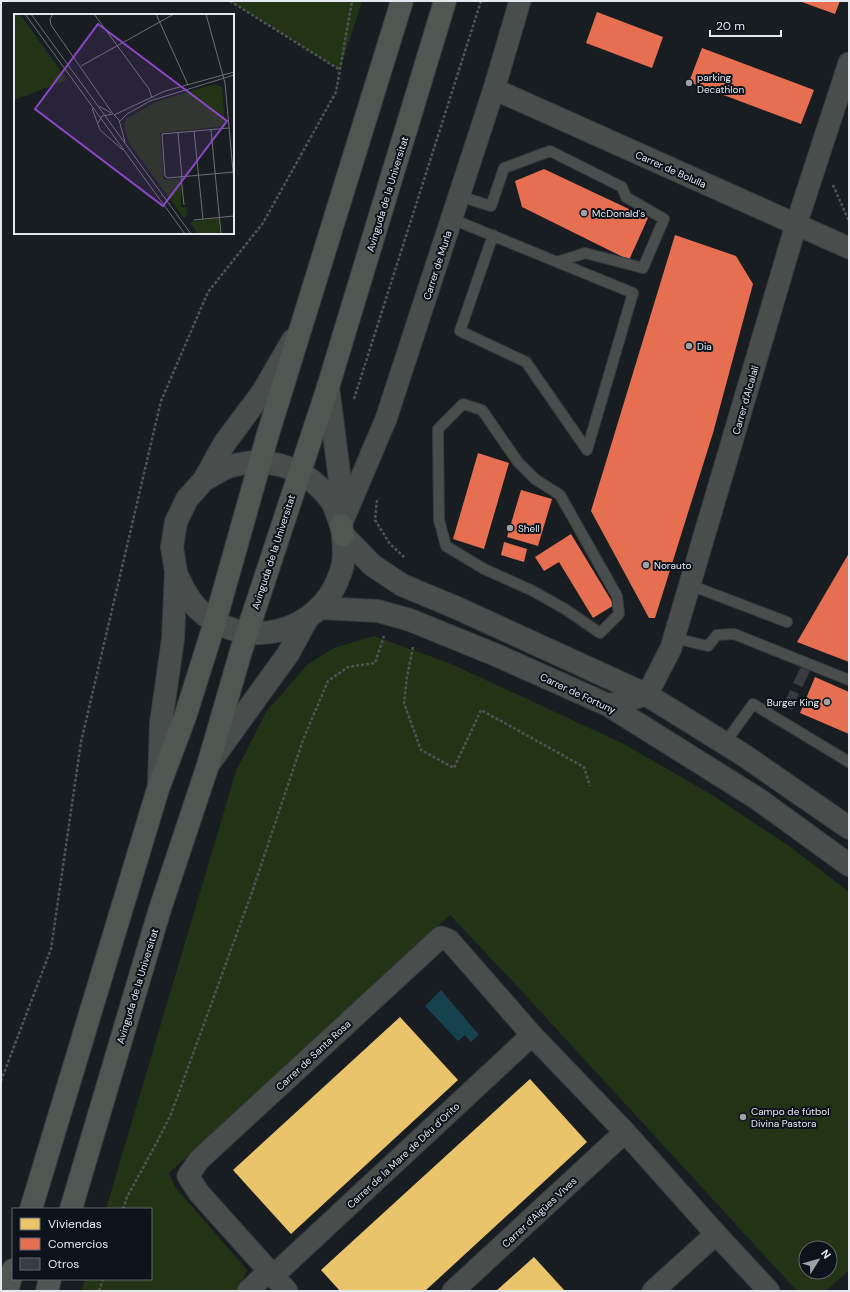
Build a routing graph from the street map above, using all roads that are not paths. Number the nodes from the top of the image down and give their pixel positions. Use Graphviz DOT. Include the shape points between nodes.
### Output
graph roads {
  1 [pos="402,1"];
  2 [pos="445,1"];
  3 [pos="454,1"];
  4 [pos="520,1"];
  5 [pos="849,63"];
  6 [pos="421,80"];
  7 [pos="494,89"];
  8 [pos="459,196"];
  9 [pos="452,219"];
  10 [pos="796,225"];
  11 [pos="493,236"];
  12 [pos="849,248"];
  13 [pos="557,262"];
  14 [pos="303,322"];
  15 [pos="328,387"];
  16 [pos="438,429"];
  17 [pos="260,461"];
  18 [pos="299,472"];
  19 [pos="204,480"];
  20 [pos="342,530"];
  21 [pos="176,572"];
  22 [pos="690,585"];
  23 [pos="313,613"];
  24 [pos="215,622"];
  25 [pos="787,622"];
  26 [pos="247,633"];
  27 [pos="674,638"];
  28 [pos="849,680"];
  29 [pos="647,695"];
  30 [pos="608,705"];
  31 [pos="725,743"];
  32 [pos="849,762"];
  33 [pos="208,764"];
  34 [pos="158,789"];
  35 [pos="849,828"];
  36 [pos="849,865"];
  37 [pos="532,1035"];
  38 [pos="625,1132"];
  39 [pos="31,1208"];
  40 [pos="71,1208"];
  41 [pos="716,1234"];
  42 [pos="271,1273"];
  43 [pos="12,1274"];
  44 [pos="50,1280"];
  45 [pos="7,1291"];
  46 [pos="47,1291"];
  47 [pos="248,1291"];
  48 [pos="287,1291"];
  49 [pos="453,1291"];
  50 [pos="653,1291"];
  51 [pos="770,1291"];
  1 -- 14 [label="main road, Avinguda de la Universitat"];
  2 -- 6 [label="main road, Avinguda de la Universitat"];
  3 -- 6 [label="lane"];
  4 -- 7 [label="street, Carrer de Murla"];
  5 -- 10 [label="street, Carrer d'Alcalalí"];
  6 -- 15 [label="main road, Avinguda de la Universitat"];
  7 -- 8 [label="street, Carrer de Murla"];
  7 -- 10 [label="street, Carrer de Bolulla"];
  8 -- 9 [label="street, Carrer de Murla"];
  8 -- 13 [label="lane" via="491,206 504,168 550,151 622,186 626,197 664,219 643,268 586,253"];
  9 -- 11 [label="lane"];
  9 -- 20 [label="street, Carrer de Murla" via="386,418"];
  10 -- 12 [label="street, Carrer de Bolulla"];
  10 -- 22 [label="street, Carrer d'Alcalalí"];
  11 -- 13 [label="lane"];
  11 -- 13 [label="lane" via="460,331 526,362 587,450 633,293"];
  14 -- 17 [label="main road, Avinguda de la Universitat"];
  14 -- 19 [label="street, Avinguda de la Universitat" via="262,393 224,444"];
  15 -- 18 [label="main road, Avinguda de la Universitat"];
  15 -- 20 [label="street, Avinguda de la Universitat" via="341,488"];
  16 -- 16 [label="lane" via="439,520 446,546 484,569 565,609 600,633 619,614 617,596 560,496 535,479 518,462 482,410 463,404"];
  17 -- 18 [label="street, Avinguda de la Universitat" via="280,464"];
  17 -- 19 [label="street, Avinguda de la Universitat" via="230,466"];
  17 -- 24 [label="main road, Avinguda de la Universitat"];
  18 -- 20 [label="street, Avinguda de la Universitat" via="318,486 332,504"];
  18 -- 26 [label="main road, Avinguda de la Universitat"];
  19 -- 21 [label="street, Avinguda de la Universitat" via="187,499 176,522 172,547"];
  20 -- 23 [label="street, Avinguda de la Universitat" via="344,555 340,574 332,592"];
  20 -- 29 [label="street" via="372,565 402,585"];
  21 -- 24 [label="street, Avinguda de la Universitat" via="185,592 198,609"];
  21 -- 34 [label="street, Avinguda de la Universitat" via="173,639 161,723"];
  22 -- 25 [label="lane"];
  22 -- 27 [label="street, Carrer d'Alcalalí"];
  23 -- 26 [label="street, Avinguda de la Universitat" via="288,629 268,633"];
  23 -- 30 [label="street, Carrer de Fortuny" via="378,611 410,620"];
  23 -- 33 [label="street, Avinguda de la Universitat" via="288,654"];
  24 -- 26 [label="street, Avinguda de la Universitat"];
  24 -- 34 [label="main road, Avinguda de la Universitat" via="185,717"];
  26 -- 33 [label="main road, Avinguda de la Universitat"];
  27 -- 28 [label="lane" via="708,646 717,635 734,634"];
  27 -- 29 [label="street, Carrer d'Alcalalí"];
  29 -- 30 [label="street"];
  29 -- 31 [label="street"];
  30 -- 36 [label="street, Carrer de Fortuny" via="758,800"];
  31 -- 32 [label="lane" via="753,704"];
  31 -- 35 [label="street"];
  33 -- 40 [label="main road, Avinguda de la Universitat" via="160,909"];
  34 -- 39 [label="main road, Avinguda de la Universitat"];
  37 -- 38 [label="street"];
  37 -- 42 [label="street, Carrer de la Mare de Déu d'Orito"];
  37 -- 42 [label="street, Carrer de Santa Rosa" via="449,940 441,937 199,1160 188,1176 199,1193"];
  38 -- 41 [label="street"];
  38 -- 49 [label="street, Carrer d'Aigües Vives"];
  41 -- 50 [label="street"];
  41 -- 51 [label="street"];
  42 -- 47 [label="street, Carrer de la Mare de Déu d'Orito"];
  42 -- 48 [label="street"];
  43 -- 45 [label="main road"];
  44 -- 46 [label="main road"];
}
